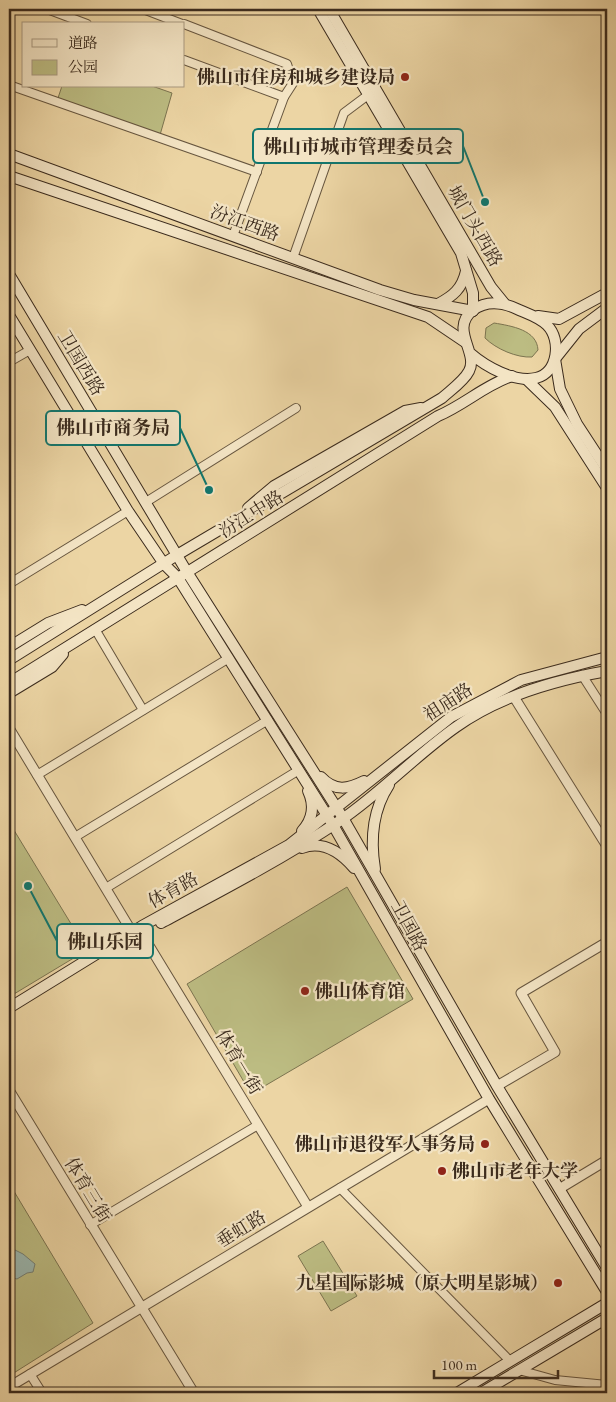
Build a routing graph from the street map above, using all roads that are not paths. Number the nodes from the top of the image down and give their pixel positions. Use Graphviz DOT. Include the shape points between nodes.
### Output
graph roads {
  1 [pos="47,9"];
  2 [pos="143,9"];
  3 [pos="318,9"];
  4 [pos="329,9"];
  5 [pos="82,22"];
  6 [pos="178,22"];
  7 [pos="185,25"];
  8 [pos="185,60"];
  9 [pos="9,85"];
  10 [pos="368,95"];
  11 [pos="284,97"];
  12 [pos="9,154"];
  13 [pos="257,172"];
  14 [pos="9,176"];
  15 [pos="233,236"];
  16 [pos="293,258"];
  17 [pos="466,270"];
  18 [pos="9,274"];
  19 [pos="606,292"];
  20 [pos="504,303"];
  21 [pos="438,304"];
  22 [pos="607,308"];
  23 [pos="473,311"];
  24 [pos="529,314"];
  25 [pos="9,315"];
  26 [pos="465,342"];
  27 [pos="30,350"];
  28 [pos="470,353"];
  29 [pos="555,359"];
  30 [pos="9,362"];
  31 [pos="512,376"];
  32 [pos="526,379"];
  33 [pos="296,408"];
  34 [pos="607,470"];
  35 [pos="607,488"];
  36 [pos="146,502"];
  37 [pos="128,511"];
  38 [pos="177,555"];
  39 [pos="164,564"];
  40 [pos="187,572"];
  41 [pos="178,578"];
  42 [pos="9,584"];
  43 [pos="102,603"];
  44 [pos="95,630"];
  45 [pos="72,644"];
  46 [pos="9,647"];
  47 [pos="607,657"];
  48 [pos="229,658"];
  49 [pos="9,660"];
  50 [pos="607,670"];
  51 [pos="582,675"];
  52 [pos="9,682"];
  53 [pos="9,693"];
  54 [pos="514,697"];
  55 [pos="144,710"];
  56 [pos="607,714"];
  57 [pos="268,720"];
  58 [pos="9,728"];
  59 [pos="310,764"];
  60 [pos="300,771"];
  61 [pos="378,774"];
  62 [pos="37,775"];
  63 [pos="394,777"];
  64 [pos="337,808"];
  65 [pos="343,818"];
  66 [pos="331,820"];
  67 [pos="75,837"];
  68 [pos="607,846"];
  69 [pos="289,851"];
  70 [pos="376,875"];
  71 [pos="366,881"];
  72 [pos="106,888"];
  73 [pos="137,933"];
  74 [pos="607,942"];
  75 [pos="9,1008"];
  76 [pos="9,1016"];
  77 [pos="497,1086"];
  78 [pos="9,1090"];
  79 [pos="490,1099"];
  80 [pos="258,1125"];
  81 [pos="607,1160"];
  82 [pos="340,1188"];
  83 [pos="559,1189"];
  84 [pos="308,1208"];
  85 [pos="90,1225"];
  86 [pos="607,1268"];
  87 [pos="607,1292"];
  88 [pos="607,1303"];
  89 [pos="140,1307"];
  90 [pos="607,1318"];
  91 [pos="510,1361"];
  92 [pos="519,1370"];
  93 [pos="30,1374"];
  94 [pos="607,1386"];
  95 [pos="9,1387"];
  96 [pos="42,1393"];
  97 [pos="194,1393"];
  98 [pos="457,1393"];
  99 [pos="480,1393"];
  1 -- 5 [label="street"];
  2 -- 6 [label="street"];
  3 -- 10 [label="main road, 城门头西路"];
  4 -- 20 [label="main road, 城门头西路" via="491,287"];
  7 -- 11 [label="street" via="287,64 292,83"];
  8 -- 11 [label="street"];
  9 -- 13 [label="street"];
  10 -- 16 [label="street" via="344,112"];
  10 -- 17 [label="main road, 城门头西路" via="461,253"];
  11 -- 13 [label="street"];
  12 -- 15 [label="main road, 汾江西路"];
  13 -- 15 [label="street"];
  14 -- 26 [label="main road, 汾江西路" via="428,317"];
  15 -- 16 [label="main road, 汾江西路"];
  16 -- 21 [label="main road, 汾江西路" via="380,290"];
  17 -- 21 [label="main road" via="464,283 454,296"];
  17 -- 23 [label="main road, 城门头西路" via="473,292"];
  18 -- 36 [label="main road, 卫国西路"];
  19 -- 24 [label="main road" via="559,319"];
  20 -- 23 [label="main road" via="488,303"];
  20 -- 24 [label="main road"];
  21 -- 23 [label="main road, 汾江西路"];
  22 -- 29 [label="main road" via="579,329"];
  23 -- 26 [label="main road" via="466,320"];
  24 -- 29 [label="main road" via="552,331"];
  25 -- 27 [label="main road, 卫国西路"];
  26 -- 28 [label="main road"];
  27 -- 30 [label="street"];
  27 -- 37 [label="main road, 卫国西路"];
  28 -- 31 [label="main road" via="480,362"];
  28 -- 38 [label="main road, 汾江中路" via="469,372 429,407"];
  29 -- 32 [label="main road" via="545,374"];
  29 -- 34 [label="main road" via="560,389"];
  31 -- 32 [label="main road"];
  31 -- 40 [label="main road, 汾江中路" via="495,382 423,434 370,467 279,516"];
  32 -- 35 [label="main road" via="555,407"];
  33 -- 36 [label="street"];
  36 -- 38 [label="main road, 卫国西路"];
  37 -- 39 [label="main road, 卫国西路"];
  37 -- 42 [label="street"];
  38 -- 39 [label="main road, 汾江中路"];
  38 -- 40 [label="main road, 卫国西路"];
  39 -- 41 [label="main road, 卫国西路"];
  39 -- 43 [label="main road, 汾江中路"];
  40 -- 41 [label="main road, 汾江中路"];
  40 -- 59 [label="main road"];
  41 -- 44 [label="main road, 汾江中路"];
  41 -- 48 [label="main road, 卫国路"];
  43 -- 46 [label="main road" via="48,623"];
  43 -- 49 [label="main road, 汾江中路"];
  44 -- 45 [label="main road, 汾江中路"];
  44 -- 55 [label="street"];
  45 -- 52 [label="main road, 汾江中路"];
  45 -- 53 [label="main road" via="52,667"];
  47 -- 61 [label="main road, 祖庙路" via="521,680 485,697 440,725"];
  48 -- 55 [label="street"];
  48 -- 57 [label="main road, 卫国路"];
  50 -- 51 [label="main road, 祖庙路"];
  51 -- 54 [label="main road, 祖庙路"];
  51 -- 56 [label="street"];
  54 -- 63 [label="main road, 祖庙路" via="457,726"];
  54 -- 68 [label="street"];
  55 -- 62 [label="street"];
  57 -- 60 [label="main road, 卫国路"];
  57 -- 67 [label="street"];
  58 -- 62 [label="street, 体育一街"];
  59 -- 61 [label="main road" via="328,785 339,789"];
  59 -- 64 [label="main road"];
  60 -- 66 [label="main road, 卫国路"];
  60 -- 69 [label="main road" via="313,808 307,825"];
  60 -- 72 [label="street"];
  61 -- 64 [label="main road, 祖庙路"];
  62 -- 67 [label="street, 体育一街"];
  63 -- 65 [label="main road, 祖庙路"];
  63 -- 70 [label="main road" via="375,816 371,844"];
  64 -- 65 [label="main road"];
  64 -- 66 [label="main road, 祖庙路"];
  65 -- 66 [label="main road, 祖庙路"];
  65 -- 70 [label="main road"];
  66 -- 69 [label="main road, 体育路"];
  66 -- 71 [label="main road, 卫国路"];
  67 -- 72 [label="street, 体育一街"];
  69 -- 71 [label="main road" via="319,845 333,849"];
  69 -- 73 [label="main road, 体育路"];
  70 -- 77 [label="main road"];
  71 -- 79 [label="main road, 卫国路"];
  72 -- 73 [label="street, 体育一街"];
  73 -- 75 [label="main road, 体育路"];
  73 -- 76 [label="main road, 体育路"];
  73 -- 80 [label="street, 体育一街"];
  74 -- 77 [label="street" via="521,993 555,1052"];
  77 -- 83 [label="main road"];
  78 -- 85 [label="street, 体育三街"];
  79 -- 82 [label="street, 垂虹路"];
  79 -- 87 [label="main road, 卫国路"];
  80 -- 84 [label="street, 体育一街"];
  80 -- 85 [label="street"];
  81 -- 83 [label="street"];
  82 -- 84 [label="street, 垂虹路"];
  82 -- 91 [label="street"];
  83 -- 86 [label="main road"];
  84 -- 89 [label="street, 垂虹路"];
  85 -- 89 [label="street, 体育三街"];
  88 -- 91 [label="main road"];
  89 -- 93 [label="street, 垂虹路"];
  89 -- 97 [label="street, 体育三街"];
  90 -- 92 [label="main road"];
  91 -- 98 [label="main road"];
  92 -- 94 [label="street" via="555,1380"];
  92 -- 99 [label="main road"];
  93 -- 95 [label="street, 垂虹路"];
  93 -- 96 [label="street"];
}
